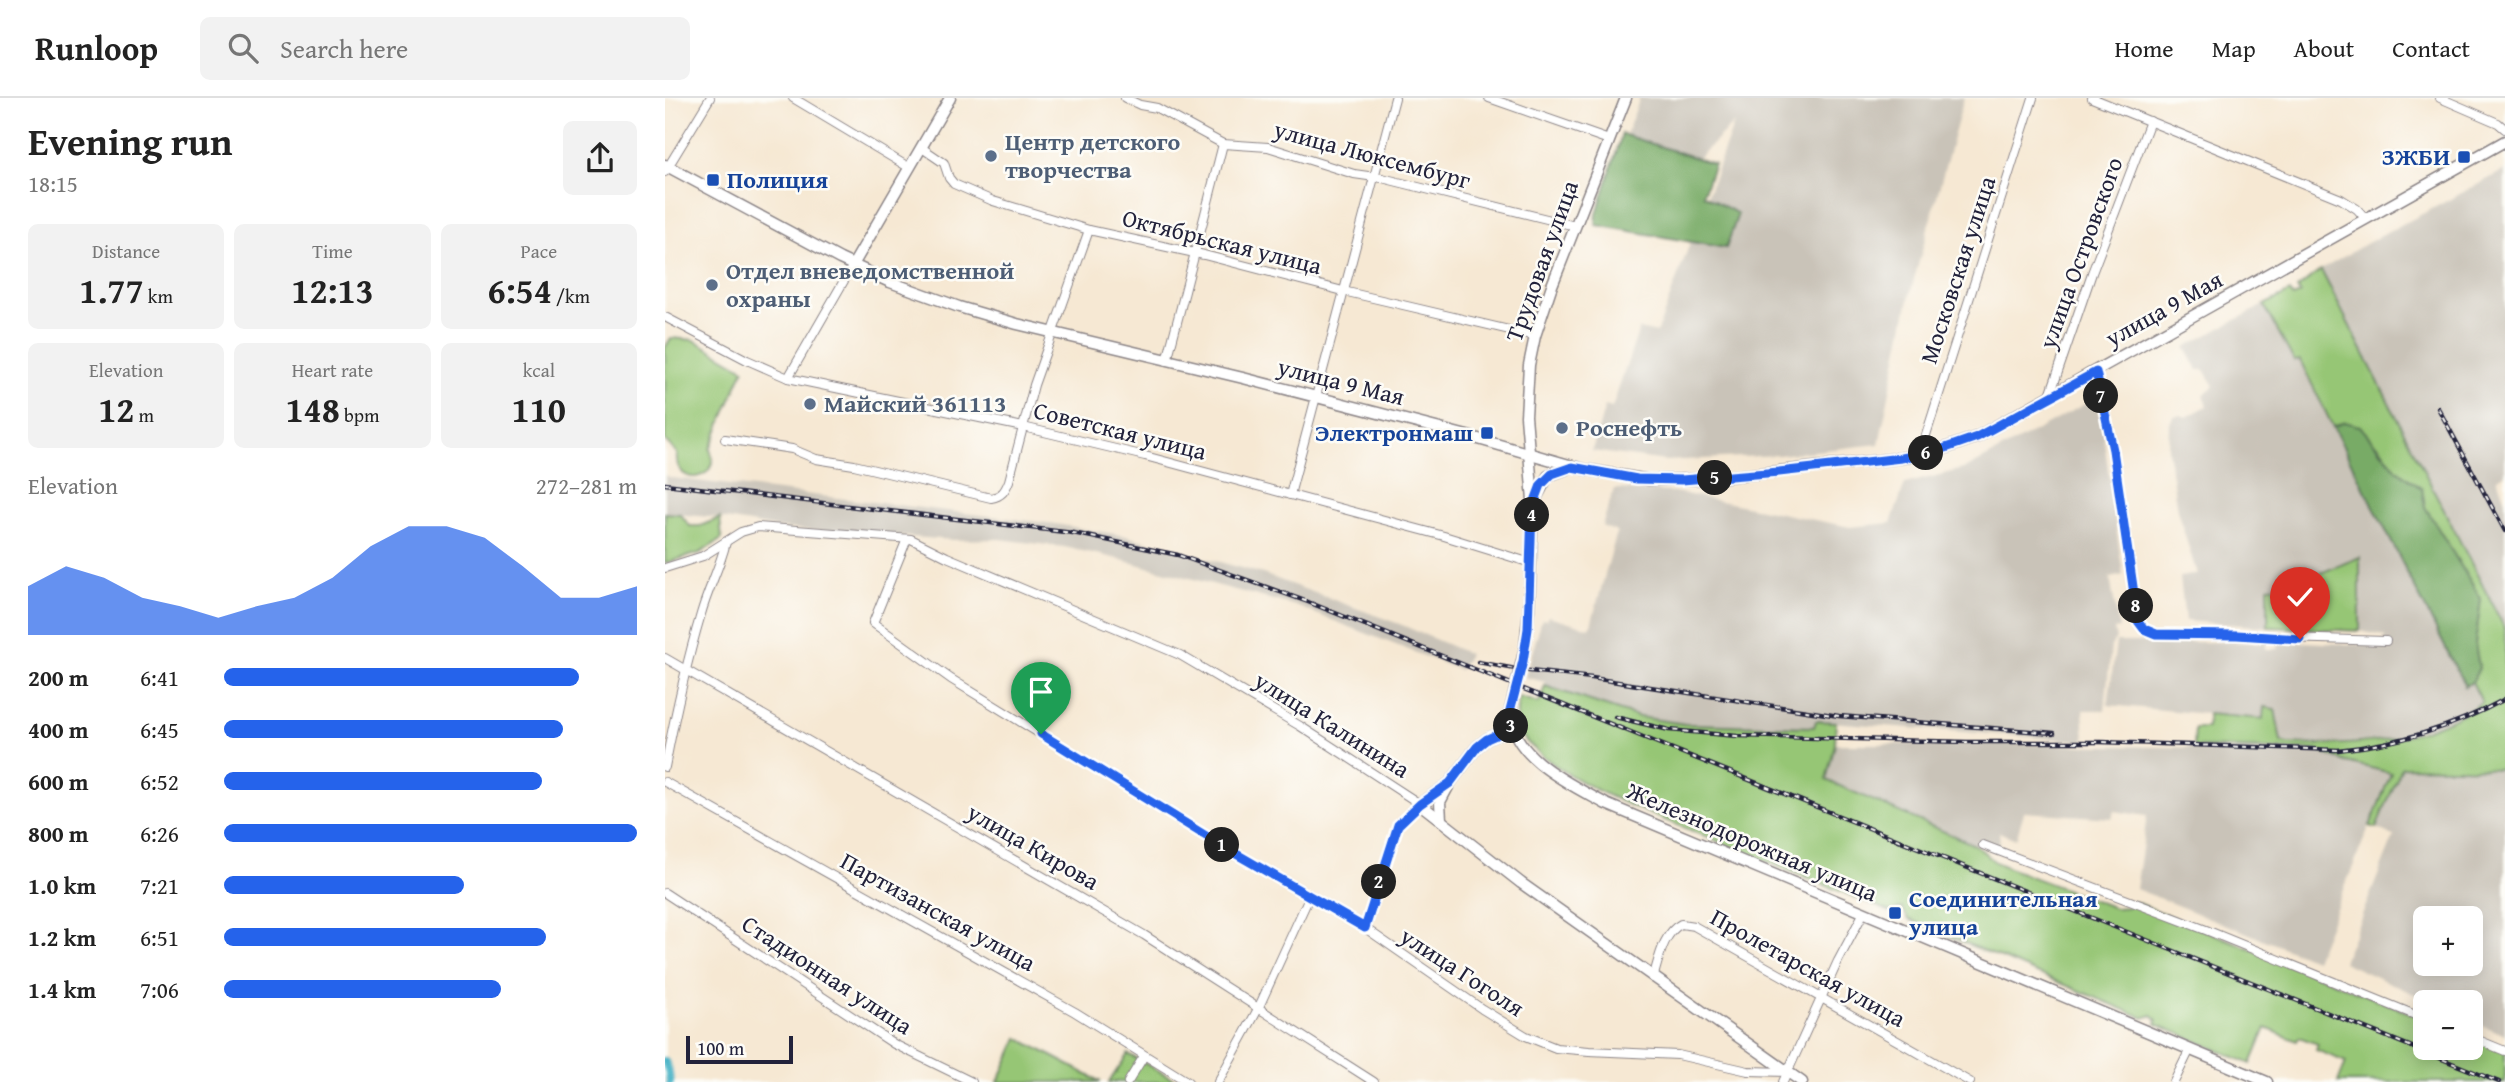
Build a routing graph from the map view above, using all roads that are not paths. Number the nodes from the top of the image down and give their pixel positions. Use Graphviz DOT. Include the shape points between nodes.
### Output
graph roads {
  1 [pos="710,98"];
  2 [pos="793,98"];
  3 [pos="950,98"];
  4 [pos="1125,98"];
  5 [pos="1395,98"];
  6 [pos="1489,98"];
  7 [pos="1626,98"];
  8 [pos="2033,98"];
  9 [pos="2092,98"];
  10 [pos="2440,98"];
  11 [pos="2150,121"];
  12 [pos="2505,129"];
  13 [pos="1609,140"];
  14 [pos="2505,141"];
  15 [pos="1223,144"];
  16 [pos="922,148"];
  17 [pos="666,168"];
  18 [pos="910,168"];
  19 [pos="1375,178"];
  20 [pos="2366,219"];
  21 [pos="1575,226"];
  22 [pos="1089,230"];
  23 [pos="1194,253"];
  24 [pos="853,265"];
  25 [pos="1343,291"];
  26 [pos="665,317"];
  27 [pos="1054,333"];
  28 [pos="1535,336"];
  29 [pos="1167,361"];
  30 [pos="2096,372"];
  31 [pos="788,378"];
  32 [pos="1316,398"];
  33 [pos="2049,398"];
  34 [pos="1023,427"];
  35 [pos="725,439"];
  36 [pos="1920,454"];
  37 [pos="1530,455"];
  38 [pos="1572,467"];
  39 [pos="1290,495"];
  40 [pos="1532,509"];
  41 [pos="907,539"];
  42 [pos="726,542"];
  43 [pos="1531,563"];
  44 [pos="665,568"];
  45 [pos="2386,641"];
  46 [pos="665,657"];
  47 [pos="685,668"];
  48 [pos="1512,728"];
  49 [pos="665,767"];
  50 [pos="665,782"];
  51 [pos="1450,783"];
  52 [pos="1420,804"];
  53 [pos="1441,820"];
  54 [pos="1983,845"];
  55 [pos="665,893"];
  56 [pos="1310,895"];
  57 [pos="1864,912"];
  58 [pos="1365,928"];
  59 [pos="1653,978"];
  60 [pos="1822,997"];
  61 [pos="1258,1009"];
  62 [pos="2413,1014"];
  63 [pos="2483,1042"];
  64 [pos="2190,1048"];
  65 [pos="2505,1051"];
  66 [pos="1144,1056"];
  67 [pos="1786,1077"];
  68 [pos="972,1082"];
  69 [pos="1128,1082"];
  70 [pos="1188,1082"];
  71 [pos="1218,1082"];
  72 [pos="1374,1082"];
  73 [pos="1802,1082"];
  74 [pos="1970,1082"];
  75 [pos="2174,1082"];
  76 [pos="2267,1082"];
  1 -- 17 [label="street"];
  2 -- 18 [label="street"];
  3 -- 16 [label="street"];
  4 -- 15 [label="street, улица Люксембург" via="1157,108"];
  5 -- 19 [label="street"];
  6 -- 13 [label="street"];
  7 -- 13 [label="street, Трудовая улица"];
  8 -- 36 [label="street, Московская улица"];
  9 -- 11 [label="street"];
  10 -- 12 [label="street"];
  11 -- 20 [label="street" via="2341,199"];
  11 -- 33 [label="street, улица Островского"];
  13 -- 21 [label="street, Трудовая улица"];
  14 -- 20 [label="street, улица 9 Мая"];
  15 -- 19 [label="street, улица Люксембург" via="1268,147"];
  15 -- 23 [label="street"];
  16 -- 18 [label="street"];
  16 -- 22 [label="street, Октябрьская улица" via="944,163 949,178 961,187"];
  17 -- 24 [label="street, улица 9 Мая"];
  18 -- 24 [label="street"];
  19 -- 21 [label="street, улица Люксембург"];
  19 -- 25 [label="street"];
  20 -- 30 [label="street, улица 9 Мая"];
  21 -- 28 [label="street, Трудовая улица"];
  22 -- 23 [label="street, Октябрьская улица"];
  22 -- 27 [label="street"];
  23 -- 25 [label="street, Октябрьская улица"];
  23 -- 29 [label="street"];
  24 -- 27 [label="street, улица 9 Мая" via="959,307"];
  24 -- 31 [label="street"];
  25 -- 28 [label="street, Октябрьская улица"];
  25 -- 32 [label="street"];
  26 -- 31 [label="street, Советская улица"];
  27 -- 29 [label="street, улица 9 Мая"];
  27 -- 34 [label="street"];
  28 -- 37 [label="street, Трудовая улица" via="1525,393"];
  29 -- 32 [label="street, улица 9 Мая"];
  30 -- 33 [label="street, улица 9 Мая"];
  30 -- 45 [label="street" via="2113,450 2138,621 2144,629 2156,634"];
  31 -- 34 [label="street, Советская улица"];
  32 -- 37 [label="street, улица 9 Мая"];
  32 -- 39 [label="street"];
  33 -- 36 [label="street, улица 9 Мая" via="1977,437"];
  34 -- 35 [label="street" via="1005,491 991,498 792,449"];
  34 -- 39 [label="street, Советская улица"];
  36 -- 38 [label="street, улица 9 Мая" via="1673,480 1637,479"];
  37 -- 38 [label="street, улица 9 Мая"];
  37 -- 40 [label="street, Трудовая улица"];
  38 -- 40 [label="street" via="1548,476"];
  39 -- 43 [label="street, Советская улица"];
  40 -- 43 [label="street, Трудовая улица"];
  41 -- 42 [label="street" via="758,527"];
  41 -- 52 [label="street, улица Калинина" via="1180,654"];
  41 -- 56 [label="street, улица Гоголя" via="873,623 951,678"];
  42 -- 44 [label="street" via="703,556"];
  42 -- 47 [label="street"];
  43 -- 48 [label="street, Трудовая улица" via="1528,629 1510,711"];
  46 -- 47 [label="street, улица Кирова"];
  47 -- 49 [label="street"];
  47 -- 61 [label="street, улица Кирова" via="1145,935"];
  48 -- 51 [label="street" via="1477,747"];
  48 -- 57 [label="street, Железнодорожная улица" via="1531,756 1605,804"];
  50 -- 66 [label="street, Партизанская улица" via="1063,1005"];
  51 -- 52 [label="street"];
  51 -- 53 [label="street" via="1440,802"];
  52 -- 53 [label="street, улица Калинина"];
  52 -- 58 [label="street" via="1398,825"];
  53 -- 59 [label="street, улица Калинина"];
  54 -- 62 [label="street"];
  55 -- 68 [label="street, Стадионная улица" via="886,1039"];
  56 -- 58 [label="street, улица Гоголя"];
  56 -- 61 [label="street"];
  57 -- 60 [label="street"];
  57 -- 64 [label="street, Железнодорожная улица"];
  58 -- 67 [label="street, улица Гоголя" via="1541,1044 1678,1055"];
  59 -- 60 [label="street, Пролетарская улица" via="1669,934 1677,925 1687,924"];
  59 -- 67 [label="street, улица Калинина"];
  60 -- 67 [label="street"];
  60 -- 74 [label="street, Пролетарская улица"];
  61 -- 71 [label="street"];
  61 -- 72 [label="street, улица Кирова"];
  63 -- 65 [label="street"];
  64 -- 75 [label="street"];
  64 -- 76 [label="street, Железнодорожная улица"];
  66 -- 69 [label="street"];
  66 -- 70 [label="street, Партизанская улица"];
  67 -- 73 [label="street, улица Калинина"];
}
